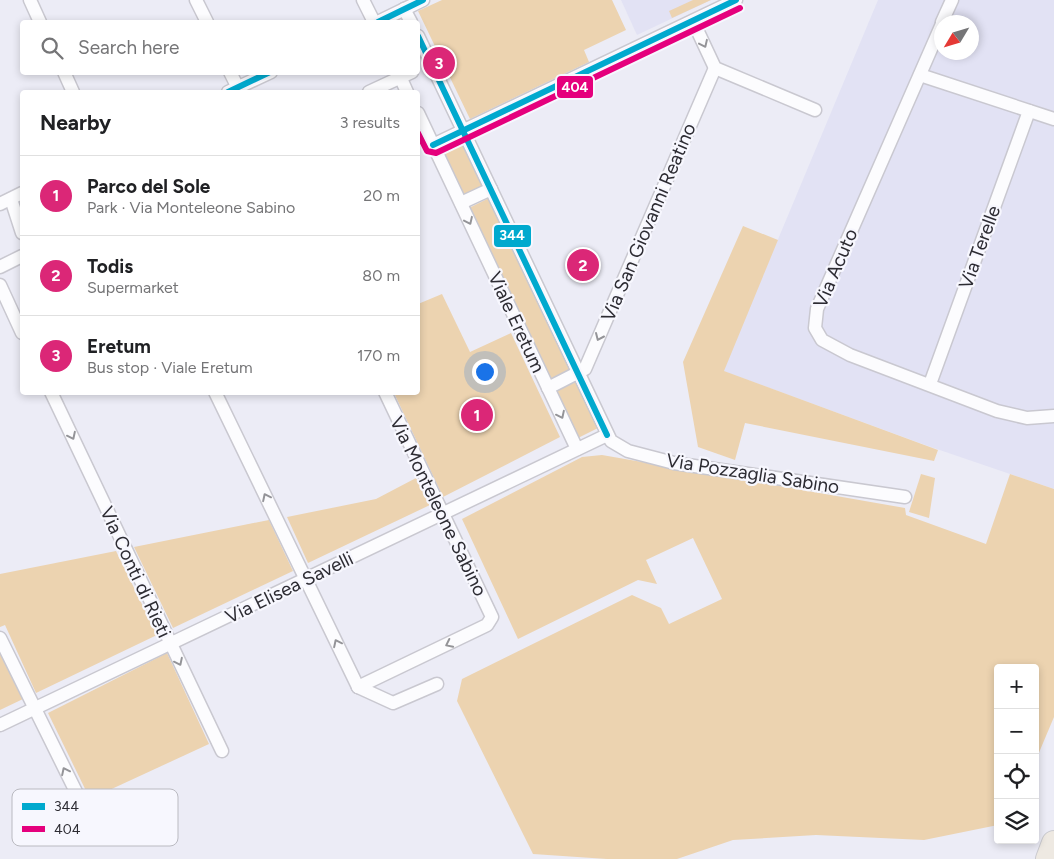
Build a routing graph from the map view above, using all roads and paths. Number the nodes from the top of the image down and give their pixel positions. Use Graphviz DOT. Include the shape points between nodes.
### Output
graph roads {
  1 [pos="30,0"];
  2 [pos="196,0"];
  3 [pos="363,0"];
  4 [pos="423,0"];
  5 [pos="736,0"];
  6 [pos="952,0"];
  7 [pos="404,9"];
  8 [pos="945,15"];
  9 [pos="39,20"];
  10 [pos="206,20"];
  11 [pos="373,20"];
  12 [pos="382,20"];
  13 [pos="410,20"];
  14 [pos="693,20"];
  15 [pos="420,40"];
  16 [pos="934,42"];
  17 [pos="431,64"];
  18 [pos="715,68"];
  19 [pos="420,69"];
  20 [pos="65,75"];
  21 [pos="230,75"];
  22 [pos="265,75"];
  23 [pos="399,75"];
  24 [pos="920,75"];
  25 [pos="72,90"];
  26 [pos="233,90"];
  27 [pos="373,90"];
  28 [pos="406,90"];
  29 [pos="815,110"];
  30 [pos="1028,111"];
  31 [pos="420,117"];
  32 [pos="1054,119"];
  33 [pos="464,130"];
  34 [pos="433,145"];
  35 [pos="491,189"];
  36 [pos="11,199"];
  37 [pos="461,203"];
  38 [pos="20,227"];
  39 [pos="20,257"];
  40 [pos="0,267"];
  41 [pos="0,285"];
  42 [pos="20,329"];
  43 [pos="579,373"];
  44 [pos="930,384"];
  45 [pos="548,388"];
  46 [pos="52,395"];
  47 [pos="216,395"];
  48 [pos="386,395"];
  49 [pos="1054,416"];
  50 [pos="607,435"];
  51 [pos="578,449"];
  52 [pos="905,497"];
  53 [pos="444,513"];
  54 [pos="306,578"];
  55 [pos="0,638"];
  56 [pos="170,644"];
  57 [pos="437,684"];
  58 [pos="358,687"];
  59 [pos="34,708"];
  60 [pos="0,725"];
  61 [pos="222,751"];
  62 [pos="74,789"];
  63 [pos="1054,843"];
  64 [pos="1048,859"];
  1 -- 9 [label="street"];
  2 -- 10 [label="street"];
  3 -- 11 [label="street"];
  4 -- 7 [label="street"];
  5 -- 14 [label="street"];
  6 -- 8 [label="street, Via Acuto"];
  7 -- 12 [label="street"];
  7 -- 13 [label="street"];
  14 -- 18 [label="street, one-way"];
  14 -- 33 [label="street"];
  15 -- 17 [label="street, Viale Eretum"];
  16 -- 24 [label="street, Via Acuto"];
  17 -- 19 [label="street"];
  17 -- 33 [label="street, Viale Eretum"];
  18 -- 29 [label="street"];
  18 -- 43 [label="street, Via San Giovanni Reatino, one-way" via="585,369"];
  20 -- 25 [label="street"];
  21 -- 26 [label="street"];
  22 -- 26 [label="street"];
  23 -- 27 [label="street"];
  23 -- 28 [label="street"];
  24 -- 30 [label="street"];
  24 -- 44 [label="street, Via Acuto" via="814,322 818,335 838,349"];
  30 -- 32 [label="street"];
  30 -- 44 [label="street, Via Terelle"];
  31 -- 34 [label="street, Viale Eretum"];
  33 -- 34 [label="street"];
  33 -- 35 [label="street, Viale Eretum"];
  34 -- 37 [label="street, Viale Eretum"];
  35 -- 37 [label="street"];
  35 -- 43 [label="street, Viale Eretum"];
  36 -- 38 [label="street"];
  37 -- 45 [label="street, Viale Eretum, one-way"];
  39 -- 40 [label="street"];
  41 -- 42 [label="street"];
  43 -- 45 [label="street"];
  43 -- 50 [label="street, Viale Eretum"];
  44 -- 49 [label="street, Via Acuto" via="1009,415 1027,418"];
  45 -- 51 [label="street, Viale Eretum, one-way"];
  46 -- 56 [label="street, Via Conti di Rieti, one-way"];
  54 -- 47 [label="street, one-way"];
  48 -- 53 [label="street, Via Monteleone Sabino"];
  50 -- 51 [label="street, Via Elisea Savelli"];
  50 -- 52 [label="street, Via Pozzaglia Sabino" via="622,449 674,463"];
  51 -- 53 [label="street, Via Elisea Savelli"];
  53 -- 54 [label="street, Via Elisea Savelli"];
  53 -- 58 [label="street, Via Monteleone Sabino, one-way" via="491,614 491,621"];
  54 -- 56 [label="street, Via Elisea Savelli"];
  58 -- 54 [label="street, one-way"];
  55 -- 59 [label="street"];
  56 -- 59 [label="street, Via Elisea Savelli"];
  56 -- 61 [label="street, Via Conti di Rieti, one-way"];
  57 -- 58 [label="street" via="394,703"];
  59 -- 60 [label="street, Via Elisea Savelli"];
  62 -- 59 [label="street, one-way"];
  63 -- 64 [label="highway"];
}
